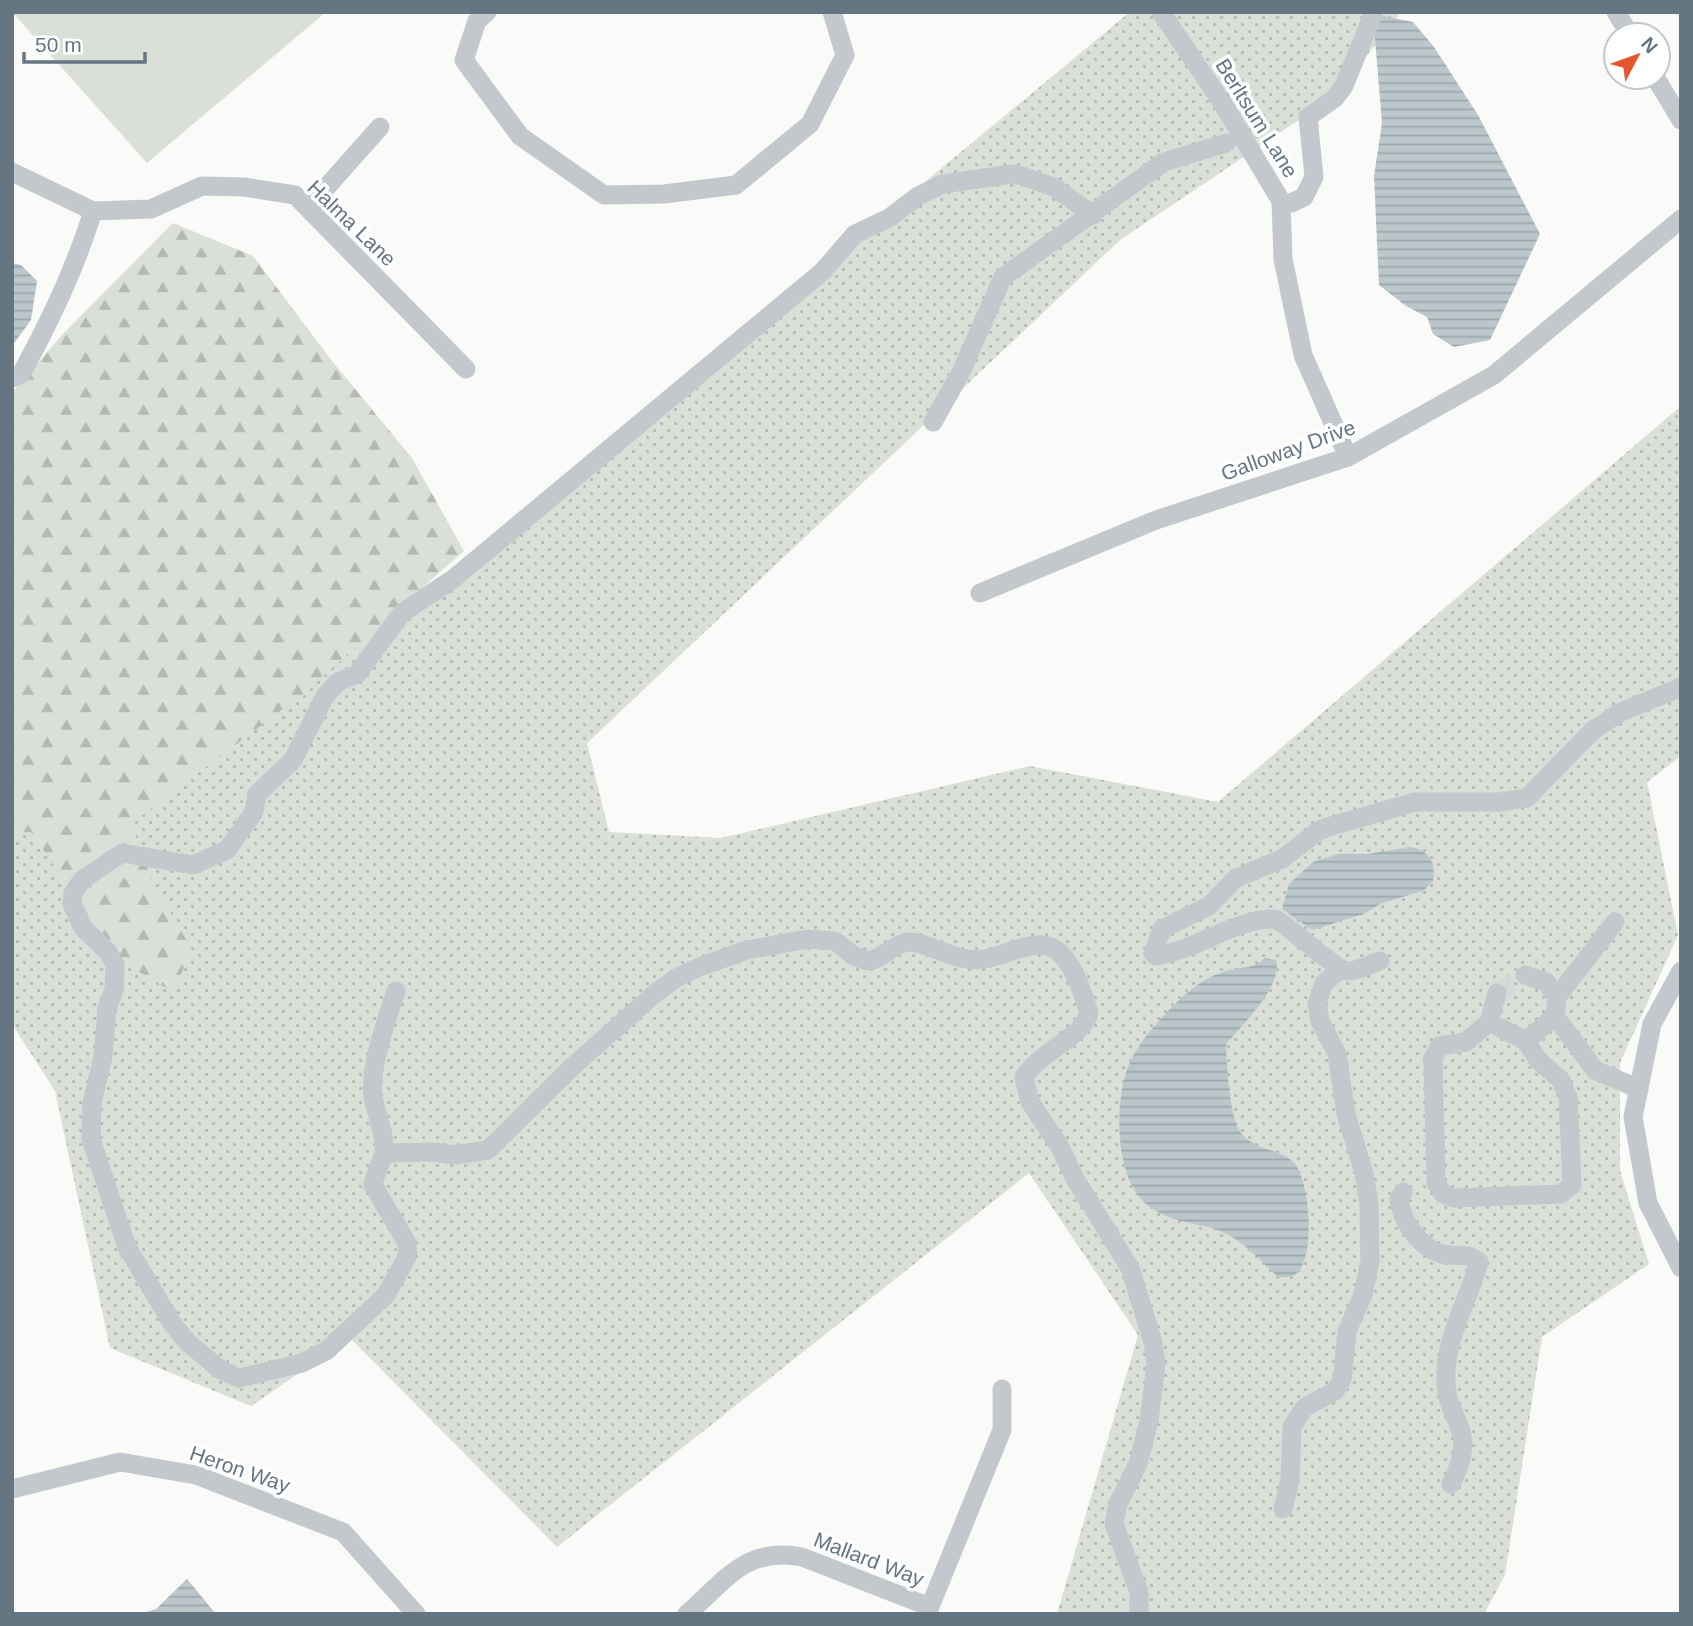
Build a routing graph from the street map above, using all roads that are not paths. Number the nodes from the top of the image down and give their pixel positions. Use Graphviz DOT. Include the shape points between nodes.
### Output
graph roads {
  1 [pos="487,12"];
  2 [pos="832,12"];
  3 [pos="1161,12"];
  4 [pos="1374,12"];
  5 [pos="1663,91"];
  6 [pos="1681,120"];
  7 [pos="380,127"];
  8 [pos="1226,144"];
  9 [pos="12,172"];
  10 [pos="1291,203"];
  11 [pos="308,208"];
  12 [pos="93,211"];
  13 [pos="1093,215"];
  14 [pos="1681,219"];
  15 [pos="466,369"];
  16 [pos="12,378"];
  17 [pos="933,422"];
  18 [pos="1348,457"];
  19 [pos="980,593"];
  20 [pos="1681,687"];
  21 [pos="1615,922"];
  22 [pos="1380,961"];
  23 [pos="1340,970"];
  24 [pos="1681,971"];
  25 [pos="1525,975"];
  26 [pos="396,991"];
  27 [pos="1497,993"];
  28 [pos="1556,1007"];
  29 [pos="1489,1023"];
  30 [pos="1526,1041"];
  31 [pos="1639,1089"];
  32 [pos="385,1153"];
  33 [pos="1403,1192"];
  34 [pos="1681,1268"];
  35 [pos="1002,1389"];
  36 [pos="1451,1484"];
  37 [pos="12,1489"];
  38 [pos="1283,1509"];
  39 [pos="929,1610"];
  40 [pos="416,1614"];
  41 [pos="687,1614"];
  42 [pos="1139,1614"];
  1 -- 2 [label="street" via="477,21 464,60 520,136 604,195 664,194 736,185 810,124 845,55"];
  3 -- 18 [label="street, Berltsum Lane" via="1281,201 1283,259 1303,355"];
  4 -- 10 [label="street" via="1344,86 1308,117 1314,177 1304,197"];
  5 -- 6 [label="street"];
  7 -- 11 [label="street"];
  8 -- 13 [label="street" via="1164,162"];
  9 -- 12 [label="street"];
  11 -- 12 [label="street, Halma Lane" via="295,195 202,186 152,209"];
  11 -- 15 [label="street, Halma Lane"];
  12 -- 16 [label="street" via="75,269 54,315 21,373"];
  13 -- 17 [label="street" via="1003,277"];
  13 -- 32 [label="street" via="1054,187 1012,174 943,184 855,234 823,271 453,579 402,613 357,674 338,682 325,696 293,760 257,794 254,812 227,850 193,865 122,853 82,880 72,904 91,939 113,959 116,980 92,1102 91,1139 127,1247 187,1342 221,1370 239,1378 302,1363 326,1351 386,1294 408,1255 407,1243 373,1185"];
  14 -- 18 [label="street, Galloway Drive" via="1494,374"];
  18 -- 19 [label="street, Galloway Drive" via="1156,520"];
  20 -- 23 [label="street" via="1619,713 1592,731 1527,798 1415,802 1321,829 1282,859 1236,878 1209,906 1162,929 1153,953 1178,952 1253,921 1275,919"];
  21 -- 28 [label="street"];
  22 -- 23 [label="street"];
  23 -- 38 [label="street" via="1324,983 1317,1004 1320,1021 1337,1054 1346,1114 1364,1173 1370,1261 1363,1295 1347,1331 1342,1380 1335,1391 1304,1408 1292,1427 1290,1480"];
  24 -- 31 [label="street" via="1652,1024"];
  25 -- 28 [label="street" via="1545,982"];
  26 -- 32 [label="street" via="373,1095"];
  27 -- 29 [label="street"];
  28 -- 30 [label="street"];
  28 -- 31 [label="street" via="1595,1070"];
  29 -- 30 [label="street"];
  29 -- 30 [label="street" via="1466,1042 1440,1046 1433,1058 1436,1183 1443,1194 1454,1198 1561,1194 1572,1185 1568,1097 1561,1080 1538,1060"];
  31 -- 34 [label="street" via="1633,1117 1648,1203"];
  32 -- 42 [label="street" via="454,1155 488,1150 660,989 688,972 747,950 828,939 869,961 910,942 967,960 1038,945 1052,948 1069,965 1089,1013 1087,1020 1036,1060 1024,1077 1025,1084 1030,1102 1130,1268 1156,1364 1138,1464 1118,1504 1114,1524 1139,1592"];
  33 -- 36 [label="street" via="1399,1199 1402,1215 1429,1248 1471,1255 1479,1262 1447,1363 1447,1394 1465,1447"];
  35 -- 39 [label="street" via="1002,1430"];
  37 -- 40 [label="street, Heron Way" via="120,1462 196,1475 343,1532"];
  39 -- 41 [label="street, Mallard Way" via="802,1557 780,1553 748,1560"];
}
